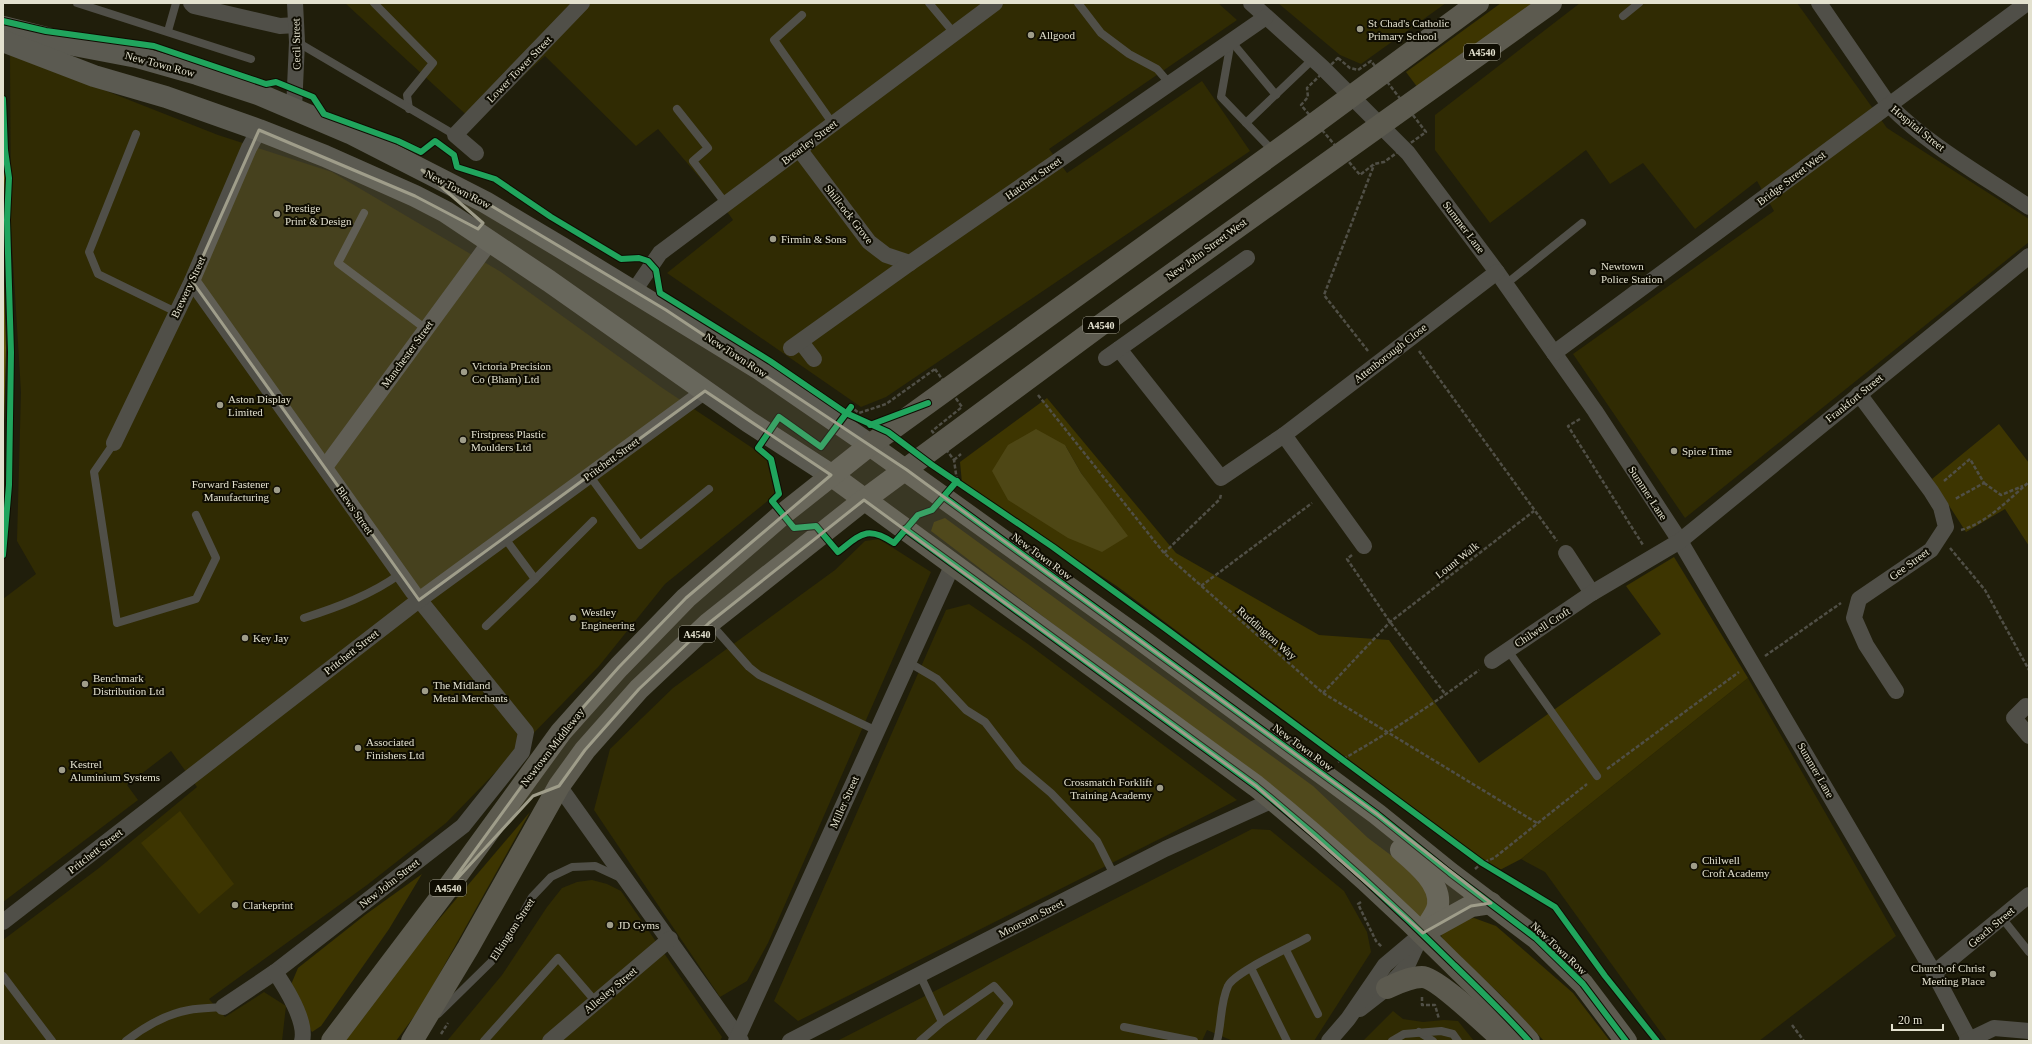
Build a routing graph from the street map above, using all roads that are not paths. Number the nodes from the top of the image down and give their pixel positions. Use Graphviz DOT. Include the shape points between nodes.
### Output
graph roads {
  1 [pos="77,3"];
  2 [pos="176,3"];
  3 [pos="191,3"];
  4 [pos="296,3"];
  5 [pos="374,3"];
  6 [pos="582,3"];
  7 [pos="929,3"];
  8 [pos="995,3"];
  9 [pos="1078,3"];
  10 [pos="1251,3"];
  11 [pos="1478,3"];
  12 [pos="1551,3"];
  13 [pos="1639,3"];
  14 [pos="1819,3"];
  15 [pos="2027,3"];
  16 [pos="802,14"];
  17 [pos="1623,16"];
  18 [pos="1266,17"];
  19 [pos="296,25"];
  20 [pos="3,27"];
  21 [pos="168,31"];
  22 [pos="954,34"];
  23 [pos="3,41"];
  24 [pos="1231,41"];
  25 [pos="297,42"];
  26 [pos="251,59"];
  27 [pos="1313,60"];
  28 [pos="94,76"];
  29 [pos="1170,84"];
  30 [pos="1276,95"];
  31 [pos="1351,96"];
  32 [pos="295,99"];
  33 [pos="1889,104"];
  34 [pos="168,107"];
  35 [pos="677,108"];
  36 [pos="408,109"];
  37 [pos="212,123"];
  38 [pos="1246,123"];
  39 [pos="833,124"];
  40 [pos="1380,126"];
  41 [pos="255,129"];
  42 [pos="136,134"];
  43 [pos="455,136"];
  44 [pos="799,149"];
  45 [pos="476,153"];
  46 [pos="1275,153"];
  47 [pos="422,170"];
  48 [pos="726,204"];
  49 [pos="2029,207"];
  50 [pos="364,213"];
  51 [pos="1582,224"];
  52 [pos="490,242"];
  53 [pos="2029,256"];
  54 [pos="1247,258"];
  55 [pos="910,263"];
  56 [pos="1502,278"];
  57 [pos="192,281"];
  58 [pos="634,291"];
  59 [pos="176,312"];
  60 [pos="426,329"];
  61 [pos="1119,349"];
  62 [pos="1554,353"];
  63 [pos="1106,358"];
  64 [pos="814,359"];
  65 [pos="704,391"];
  66 [pos="1859,394"];
  67 [pos="1284,435"];
  68 [pos="114,443"];
  69 [pos="870,445"];
  70 [pos="325,467"];
  71 [pos="907,470"];
  72 [pos="589,475"];
  73 [pos="831,475"];
  74 [pos="708,490"];
  75 [pos="864,500"];
  76 [pos="196,515"];
  77 [pos="593,521"];
  78 [pos="504,537"];
  79 [pos="1680,540"];
  80 [pos="1364,546"];
  81 [pos="1566,553"];
  82 [pos="953,564"];
  83 [pos="400,574"];
  84 [pos="535,579"];
  85 [pos="1592,593"];
  86 [pos="419,600"];
  87 [pos="304,618"];
  88 [pos="710,623"];
  89 [pos="486,626"];
  90 [pos="1508,649"];
  91 [pos="1492,661"];
  92 [pos="908,662"];
  93 [pos="1896,690"];
  94 [pos="2026,706"];
  95 [pos="877,730"];
  96 [pos="526,732"];
  97 [pos="2029,736"];
  98 [pos="1328,768"];
  99 [pos="1597,776"];
  100 [pos="559,786"];
  101 [pos="1273,800"];
  102 [pos="1114,875"];
  103 [pos="626,880"];
  104 [pos="444,892"];
  105 [pos="2029,895"];
  106 [pos="1491,903"];
  107 [pos="2002,918"];
  108 [pos="3,922"];
  109 [pos="1423,933"];
  110 [pos="1307,938"];
  111 [pos="670,939"];
  112 [pos="1286,950"];
  113 [pos="2029,952"];
  114 [pos="1251,968"];
  115 [pos="276,972"];
  116 [pos="1934,973"];
  117 [pos="920,975"];
  118 [pos="3,976"];
  119 [pos="1387,988"];
  120 [pos="596,1002"];
  121 [pos="223,1007"];
  122 [pos="1318,1014"];
  123 [pos="1348,1019"];
  124 [pos="942,1022"];
  125 [pos="1124,1027"];
  126 [pos="2029,1031"];
  127 [pos="1419,1032"];
  128 [pos="414,1038"];
  129 [pos="738,1040"];
  130 [pos="1969,1040"];
  131 [pos="52,1041"];
  132 [pos="126,1041"];
  133 [pos="302,1041"];
  134 [pos="332,1041"];
  135 [pos="484,1041"];
  136 [pos="550,1041"];
  137 [pos="790,1041"];
  138 [pos="920,1041"];
  139 [pos="980,1041"];
  140 [pos="1194,1041"];
  141 [pos="1217,1041"];
  142 [pos="1287,1041"];
  143 [pos="1329,1041"];
  144 [pos="1392,1041"];
  145 [pos="1433,1041"];
  146 [pos="1458,1041"];
  147 [pos="1504,1041"];
  148 [pos="1529,1041"];
  149 [pos="1626,1041"];
  1 -- 21 [label="lane"];
  2 -- 21 [label="lane"];
  3 -- 19 [label="street" via="194,6 280,26"];
  4 -- 19 [label="street, Cecil Street"];
  5 -- 36 [label="lane" via="433,63 407,95"];
  6 -- 43 [label="street, Lower Tower Street"];
  7 -- 22 [label="lane"];
  8 -- 22 [label="street, Brearley Street"];
  9 -- 29 [label="lane" via="1101,33 1157,69"];
  10 -- 18 [label="street, Summer Lane"];
  11 -- 31 [label="highway, A4540"];
  12 -- 40 [label="highway, New John Street West / A4540"];
  13 -- 17 [label="lane"];
  14 -- 33 [label="street, Hospital Street"];
  15 -- 33 [label="street, Bridge Street West"];
  16 -- 39 [label="lane" via="774,40"];
  18 -- 24 [label="street, Hatchett Street"];
  18 -- 27 [label="street, Summer Lane"];
  19 -- 25 [label="street, Cecil Street"];
  20 -- 32 [label="main road, New Town Row" via="152,61 258,94"];
  21 -- 26 [label="lane"];
  22 -- 39 [label="street, Brearley Street"];
  23 -- 28 [label="main road"];
  24 -- 29 [label="street, Hatchett Street"];
  24 -- 30 [label="lane"];
  24 -- 38 [label="lane" via="1222,97"];
  25 -- 32 [label="street, Cecil Street"];
  25 -- 36 [label="lane"];
  27 -- 30 [label="lane"];
  27 -- 31 [label="street, Summer Lane"];
  28 -- 34 [label="lane"];
  28 -- 41 [label="main road" via="166,97"];
  29 -- 55 [label="street, Hatchett Street"];
  30 -- 38 [label="lane"];
  31 -- 40 [label="street, Summer Lane"];
  31 -- 46 [label="highway, A4540"];
  32 -- 47 [label="main road, New Town Row" via="350,133"];
  33 -- 49 [label="street, Hospital Street" via="1929,139"];
  33 -- 62 [label="street, Bridge Street West"];
  35 -- 48 [label="lane" via="708,148 693,161"];
  36 -- 43 [label="lane"];
  37 -- 41 [label="lane"];
  38 -- 46 [label="lane"];
  39 -- 44 [label="street, Brearley Street"];
  40 -- 56 [label="street, Summer Lane" via="1408,153"];
  40 -- 71 [label="highway, New John Street West / A4540" via="1098,327"];
  41 -- 52 [label="main road" via="325,156 415,196 446,212"];
  41 -- 57 [label="street, Brewery Street"];
  42 -- 59 [label="lane" via="89,252 98,274"];
  43 -- 45 [label="street"];
  44 -- 48 [label="street, Brearley Street"];
  44 -- 55 [label="street, Shillcock Grove" via="869,242 886,255"];
  46 -- 69 [label="highway, A4540"];
  47 -- 52 [label="main road" via="495,232"];
  47 -- 58 [label="main road, New Town Row" via="485,202"];
  48 -- 58 [label="street, Brearley Street" via="660,253"];
  50 -- 60 [label="lane" via="338,263"];
  51 -- 56 [label="lane"];
  52 -- 60 [label="street, Manchester Street"];
  52 -- 65 [label="main road"];
  53 -- 66 [label="street, Frankfort Street"];
  54 -- 61 [label="street"];
  55 -- 64 [label="street, Hatchett Street" via="796,345"];
  56 -- 62 [label="street, Summer Lane"];
  56 -- 67 [label="street, Attenborough Close" via="1409,338"];
  57 -- 59 [label="street, Brewery Street"];
  57 -- 70 [label="street, Blews Street"];
  58 -- 69 [label="main road, New Town Row" via="758,368 845,416"];
  59 -- 68 [label="street, Brewery Street"];
  60 -- 70 [label="street, Manchester Street"];
  61 -- 63 [label="street"];
  61 -- 67 [label="street, Attenborough Close" via="1221,478"];
  62 -- 79 [label="street, Summer Lane"];
  65 -- 72 [label="street, Pritchett Street"];
  65 -- 73 [label="main road"];
  66 -- 79 [label="street, Frankfort Street"];
  66 -- 93 [label="street, Gee Street" via="1931,491 1941,507 1946,527 1931,550 1859,599 1854,618 1866,645"];
  67 -- 80 [label="street"];
  68 -- 76 [label="lane" via="94,472 117,623 196,599 216,558"];
  69 -- 71 [label="highway, New Town Row"];
  69 -- 73 [label="highway, A4540"];
  70 -- 83 [label="street, Blews Street"];
  71 -- 75 [label="highway, New John Street West / A4540"];
  71 -- 98 [label="highway, New Town Row" via="951,485"];
  72 -- 74 [label="lane" via="640,545"];
  72 -- 78 [label="street, Pritchett Street"];
  73 -- 75 [label="highway"];
  73 -- 104 [label="highway, Newtown Middleway / A4540" via="686,598 618,668 561,732"];
  75 -- 82 [label="highway"];
  75 -- 88 [label="highway, A4540"];
  77 -- 84 [label="lane"];
  78 -- 84 [label="lane"];
  78 -- 86 [label="street, Pritchett Street"];
  79 -- 85 [label="street, Chilwell Croft"];
  79 -- 116 [label="street, Summer Lane"];
  81 -- 85 [label="street"];
  82 -- 92 [label="street, Miller Street"];
  82 -- 101 [label="highway"];
  83 -- 86 [label="street, Blews Street"];
  83 -- 87 [label="lane" via="344,605"];
  84 -- 89 [label="lane"];
  85 -- 90 [label="street, Chilwell Croft"];
  86 -- 96 [label="street, Blews Street"];
  86 -- 108 [label="street, Pritchett Street"];
  88 -- 95 [label="lane" via="749,667 769,680"];
  88 -- 100 [label="highway, A4540" via="639,688 585,750"];
  90 -- 91 [label="street, Chilwell Croft"];
  90 -- 99 [label="lane"];
  92 -- 95 [label="street, Miller Street"];
  92 -- 102 [label="lane" via="937,679 966,710 985,722 1019,766 1051,793 1097,841"];
  94 -- 97 [label="street" via="2014,718"];
  95 -- 129 [label="street, Miller Street"];
  96 -- 115 [label="street, New John Street" via="522,752 464,826"];
  98 -- 106 [label="highway, New Town Row" via="1377,814"];
  98 -- 109 [label="highway" via="1358,814 1420,866 1437,890 1438,906"];
  100 -- 103 [label="street, Elkington Street"];
  100 -- 104 [label="highway" via="545,789 533,796"];
  100 -- 128 [label="highway, A4540"];
  101 -- 102 [label="street, Moorsom Street" via="1164,849"];
  101 -- 109 [label="highway" via="1375,887"];
  102 -- 117 [label="street, Moorsom Street"];
  103 -- 111 [label="street, Elkington Street"];
  103 -- 128 [label="lane, Elkington Street" via="595,866 572,867 551,877 532,897 491,962"];
  104 -- 134 [label="highway, Newtown Middleway / A4540"];
  105 -- 107 [label="street, Geach Street"];
  106 -- 109 [label="highway" via="1471,906"];
  106 -- 149 [label="highway, New Town Row" via="1536,938 1583,984"];
  107 -- 113 [label="lane"];
  107 -- 116 [label="street, Geach Street"];
  109 -- 119 [label="street" via="1407,966"];
  109 -- 123 [label="street" via="1385,965"];
  109 -- 148 [label="highway"];
  110 -- 112 [label="lane"];
  111 -- 120 [label="street, Allesley Street"];
  111 -- 129 [label="street, Elkington Street"];
  112 -- 114 [label="lane"];
  112 -- 122 [label="lane"];
  114 -- 141 [label="lane" via="1228,985"];
  114 -- 142 [label="lane"];
  115 -- 121 [label="street, New John Street"];
  115 -- 133 [label="street" via="290,996 304,1033"];
  116 -- 130 [label="street, Summer Lane"];
  117 -- 124 [label="lane"];
  117 -- 137 [label="street, Moorsom Street"];
  118 -- 131 [label="lane"];
  119 -- 123 [label="street"];
  119 -- 147 [label="highway" via="1404,980 1423,977 1430,979"];
  120 -- 135 [label="lane" via="558,958"];
  120 -- 136 [label="street, Allesley Street"];
  121 -- 132 [label="lane" via="188,1010 144,1026"];
  123 -- 143 [label="street"];
  124 -- 138 [label="lane"];
  124 -- 139 [label="lane" via="994,986 1009,1002"];
  125 -- 140 [label="lane"];
  126 -- 130 [label="street" via="1994,1028"];
  127 -- 144 [label="lane" via="1404,1034"];
  127 -- 145 [label="lane"];
  127 -- 146 [label="lane" via="1441,1031 1453,1034"];
}
